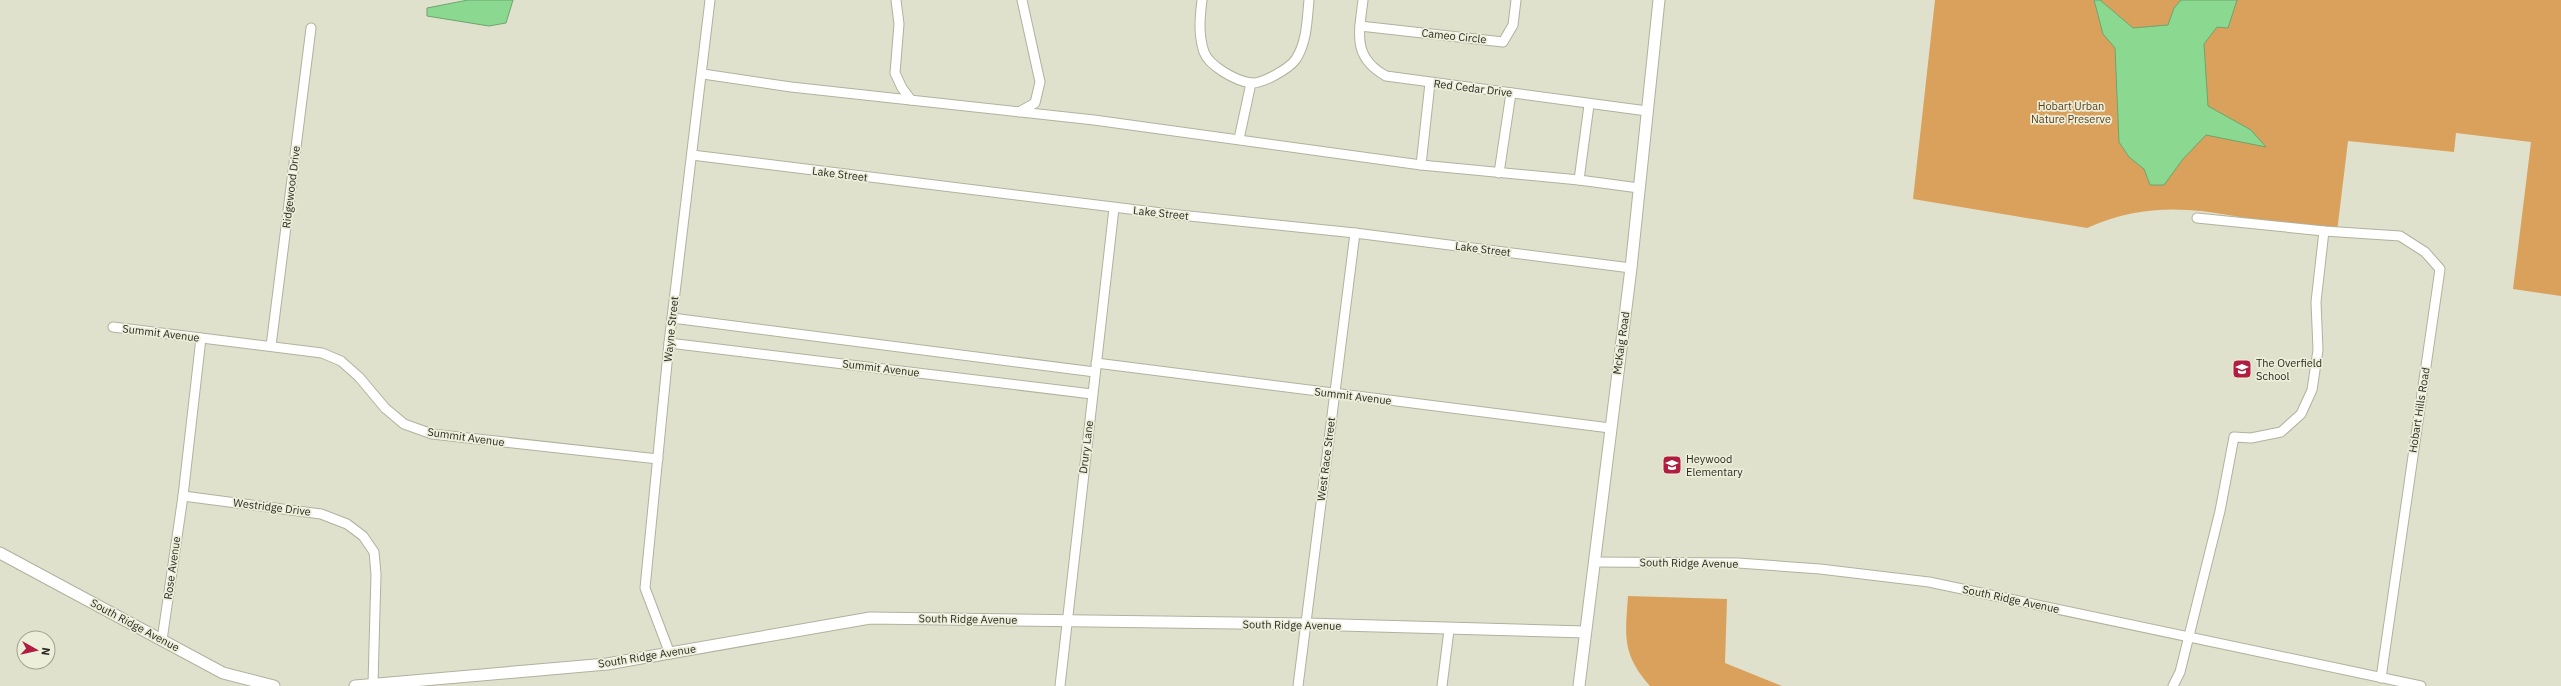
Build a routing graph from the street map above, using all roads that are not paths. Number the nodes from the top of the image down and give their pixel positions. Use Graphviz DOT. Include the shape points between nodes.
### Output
graph roads {
  1 [pos="710,0"];
  2 [pos="896,0"];
  3 [pos="1022,0"];
  4 [pos="1202,0"];
  5 [pos="1309,0"];
  6 [pos="1363,0"];
  7 [pos="1516,0"];
  8 [pos="1659,0"];
  9 [pos="1360,26"];
  10 [pos="311,28"];
  11 [pos="703,74"];
  12 [pos="1251,83"];
  13 [pos="1430,83"];
  14 [pos="1510,93"];
  15 [pos="911,100"];
  16 [pos="1589,105"];
  17 [pos="1647,111"];
  18 [pos="1019,112"];
  19 [pos="1239,139"];
  20 [pos="692,156"];
  21 [pos="1421,165"];
  22 [pos="1499,173"];
  23 [pos="1579,180"];
  24 [pos="1639,188"];
  25 [pos="1114,208"];
  26 [pos="2197,218"];
  27 [pos="2324,231"];
  28 [pos="1355,232"];
  29 [pos="1631,268"];
  30 [pos="672,318"];
  31 [pos="113,327"];
  32 [pos="201,338"];
  33 [pos="669,342"];
  34 [pos="271,346"];
  35 [pos="1095,368"];
  36 [pos="1092,394"];
  37 [pos="1333,394"];
  38 [pos="1610,428"];
  39 [pos="658,459"];
  40 [pos="183,496"];
  41 [pos="0,553"];
  42 [pos="1594,562"];
  43 [pos="1066,620"];
  44 [pos="1306,624"];
  45 [pos="1449,630"];
  46 [pos="1585,632"];
  47 [pos="2188,636"];
  48 [pos="162,640"];
  49 [pos="670,654"];
  50 [pos="2381,678"];
  51 [pos="373,684"];
  52 [pos="274,686"];
  53 [pos="355,686"];
  54 [pos="1060,686"];
  55 [pos="1298,686"];
  56 [pos="1442,686"];
  57 [pos="1579,686"];
  58 [pos="2173,686"];
  59 [pos="2420,686"];
  1 -- 11 [label="street, Wayne Street"];
  2 -- 15 [label="street" via="899,24 895,73"];
  3 -- 18 [label="street" via="1040,82 1035,103"];
  4 -- 12 [label="street" via="1198,25 1204,53 1217,69"];
  5 -- 12 [label="street" via="1304,41 1295,60 1276,76"];
  6 -- 9 [label="street, Red Cedar Drive"];
  7 -- 9 [label="street, Cameo Circle" via="1513,25 1503,42"];
  8 -- 17 [label="street, McKaig Road"];
  9 -- 13 [label="street, Red Cedar Drive" via="1359,44 1373,69 1386,76"];
  10 -- 34 [label="street, Ridgewood Drive"];
  11 -- 15 [label="street" via="790,87"];
  11 -- 20 [label="street, Wayne Street"];
  12 -- 19 [label="street"];
  13 -- 14 [label="street, Red Cedar Drive"];
  13 -- 21 [label="street"];
  14 -- 16 [label="street, Red Cedar Drive"];
  14 -- 22 [label="street"];
  15 -- 18 [label="street"];
  16 -- 17 [label="street, Red Cedar Drive"];
  16 -- 23 [label="street"];
  17 -- 24 [label="street, McKaig Road"];
  18 -- 19 [label="street"];
  19 -- 21 [label="street"];
  20 -- 25 [label="street, Lake Street"];
  20 -- 30 [label="street, Wayne Street"];
  21 -- 22 [label="street"];
  22 -- 23 [label="street"];
  23 -- 24 [label="street"];
  24 -- 29 [label="street, McKaig Road"];
  25 -- 28 [label="street, Lake Street"];
  25 -- 35 [label="street, Drury Lane"];
  26 -- 27 [label="street, Hobart Hills Road"];
  27 -- 47 [label="street" via="2316,302 2318,350 2312,390 2301,414 2281,432 2251,438 2234,437 2220,511"];
  27 -- 50 [label="street, Hobart Hills Road" via="2400,236 2425,252 2440,269"];
  28 -- 29 [label="street, Lake Street"];
  28 -- 37 [label="street, West Race Street"];
  29 -- 38 [label="street, McKaig Road"];
  30 -- 33 [label="street, Wayne Street"];
  30 -- 35 [label="street, Summit Avenue"];
  31 -- 32 [label="street, Summit Avenue"];
  32 -- 34 [label="street, Summit Avenue"];
  32 -- 40 [label="street"];
  33 -- 36 [label="street, Summit Avenue"];
  33 -- 39 [label="street, Wayne Street"];
  34 -- 39 [label="street, Summit Avenue" via="322,353 341,361 359,376 385,408 404,424 432,434"];
  35 -- 36 [label="street, Drury Lane"];
  35 -- 37 [label="street, Summit Avenue"];
  36 -- 43 [label="street, Drury Lane"];
  37 -- 38 [label="street, Summit Avenue"];
  37 -- 44 [label="street, West Race Street"];
  38 -- 42 [label="street, McKaig Road"];
  39 -- 49 [label="street, Wayne Street" via="645,588"];
  40 -- 48 [label="street, Rose Avenue"];
  40 -- 51 [label="street, Westridge Drive" via="321,514 347,524 363,536 374,552 376,574"];
  41 -- 48 [label="street, South Ridge Avenue"];
  42 -- 46 [label="street, McKaig Road"];
  42 -- 47 [label="street, South Ridge Avenue" via="1738,563 1820,569 1921,581"];
  43 -- 44 [label="street, South Ridge Avenue"];
  43 -- 49 [label="street, South Ridge Avenue" via="870,618"];
  43 -- 54 [label="street, Drury Lane"];
  44 -- 45 [label="street, South Ridge Avenue"];
  44 -- 55 [label="street, West Race Street"];
  45 -- 46 [label="street, South Ridge Avenue"];
  45 -- 56 [label="street"];
  46 -- 57 [label="street, McKaig Road"];
  47 -- 50 [label="street, South Ridge Avenue"];
  47 -- 58 [label="street" via="2180,672"];
  48 -- 52 [label="street, South Ridge Avenue" via="223,672"];
  49 -- 51 [label="street, South Ridge Avenue" via="606,664"];
  50 -- 59 [label="street, South Ridge Avenue"];
  51 -- 53 [label="street, South Ridge Avenue"];
}
